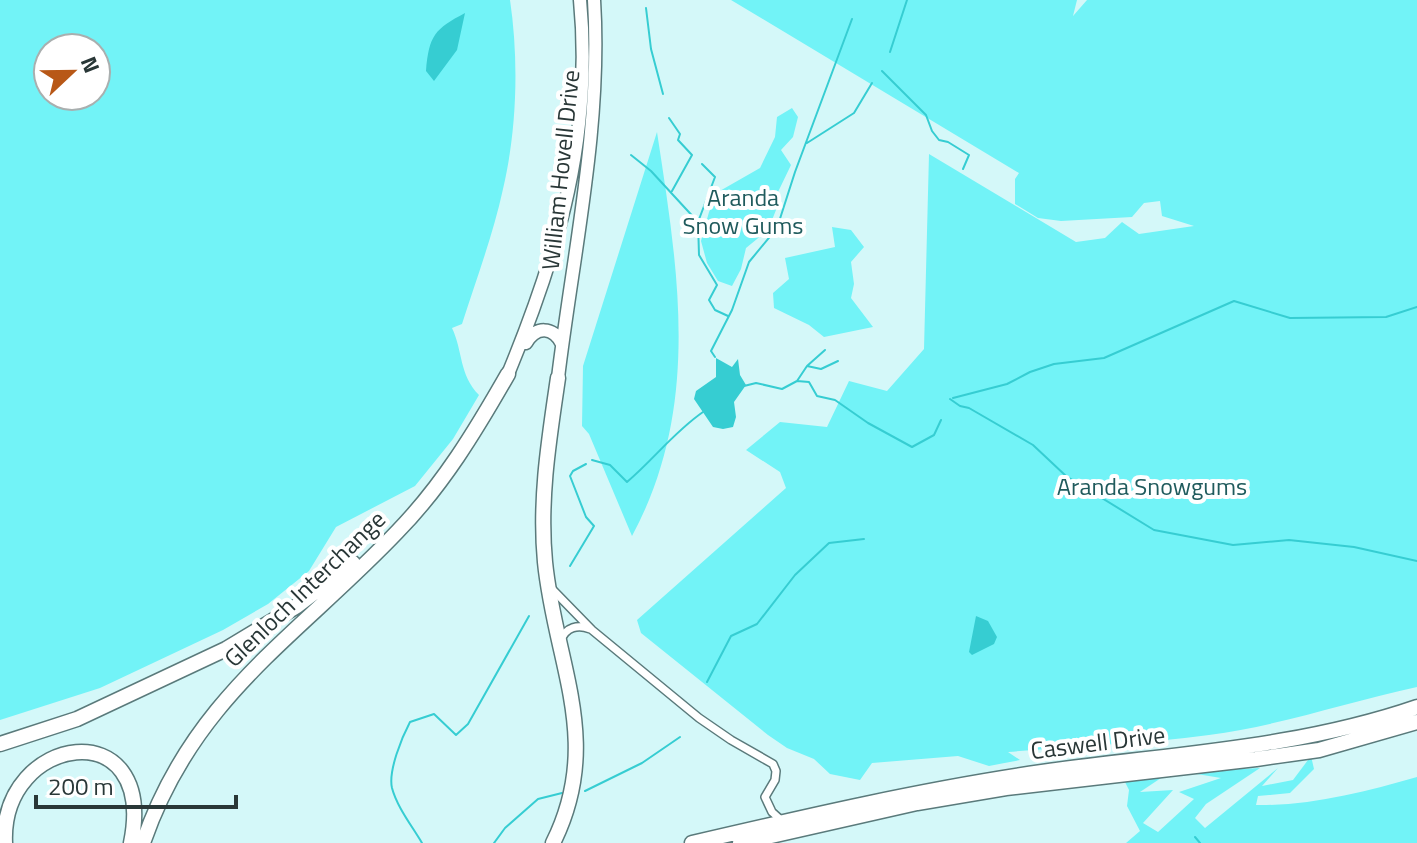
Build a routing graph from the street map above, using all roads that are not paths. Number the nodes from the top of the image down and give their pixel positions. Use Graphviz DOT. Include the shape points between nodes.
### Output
graph roads {
  1 [pos="580,0"];
  2 [pos="594,0"];
  3 [pos="562,344"];
  4 [pos="508,374"];
  5 [pos="558,378"];
  6 [pos="465,448"];
  7 [pos="547,580"];
  8 [pos="592,630"];
  9 [pos="280,643"];
  10 [pos="561,647"];
  11 [pos="226,649"];
  12 [pos="1417,707"];
  13 [pos="1417,722"];
  14 [pos="0,744"];
  15 [pos="867,814"];
  16 [pos="783,821"];
  17 [pos="5,843"];
  18 [pos="131,843"];
  19 [pos="143,843"];
  20 [pos="553,843"];
  21 [pos="692,843"];
  22 [pos="740,843"];
  23 [pos="766,843"];
  1 -- 4 [label="main road, William Hovell Drive" via="583,84 568,200 544,284"];
  2 -- 3 [label="main road, William Hovell Drive" via="591,134"];
  3 -- 4 [label="main road" via="550,332 535,332"];
  3 -- 5 [label="main road"];
  4 -- 6 [label="highway, Glenloch Interchange"];
  5 -- 7 [label="highway" via="542,514"];
  6 -- 9 [label="highway, Glenloch Interchange" via="399,530"];
  6 -- 11 [label="highway" via="347,569"];
  7 -- 8 [label="street"];
  7 -- 10 [label="highway"];
  8 -- 10 [label="street" via="571,628"];
  8 -- 16 [label="street" via="707,724 773,764 775,780 765,797"];
  9 -- 11 [label="highway"];
  9 -- 19 [label="highway, Glenloch Interchange" via="199,732 163,794"];
  10 -- 20 [label="highway" via="577,754 570,801"];
  11 -- 14 [label="highway" via="77,719"];
  12 -- 16 [label="highway, Caswell Drive" via="1288,741 1008,777"];
  13 -- 15 [label="highway, Caswell Drive" via="1288,755 1069,780"];
  15 -- 22 [label="highway"];
  15 -- 23 [label="highway"];
  16 -- 21 [label="highway"];
  17 -- 18 [label="highway" via="0,817 7,788 31,762 66,750 95,756 120,775 133,804"];
}
